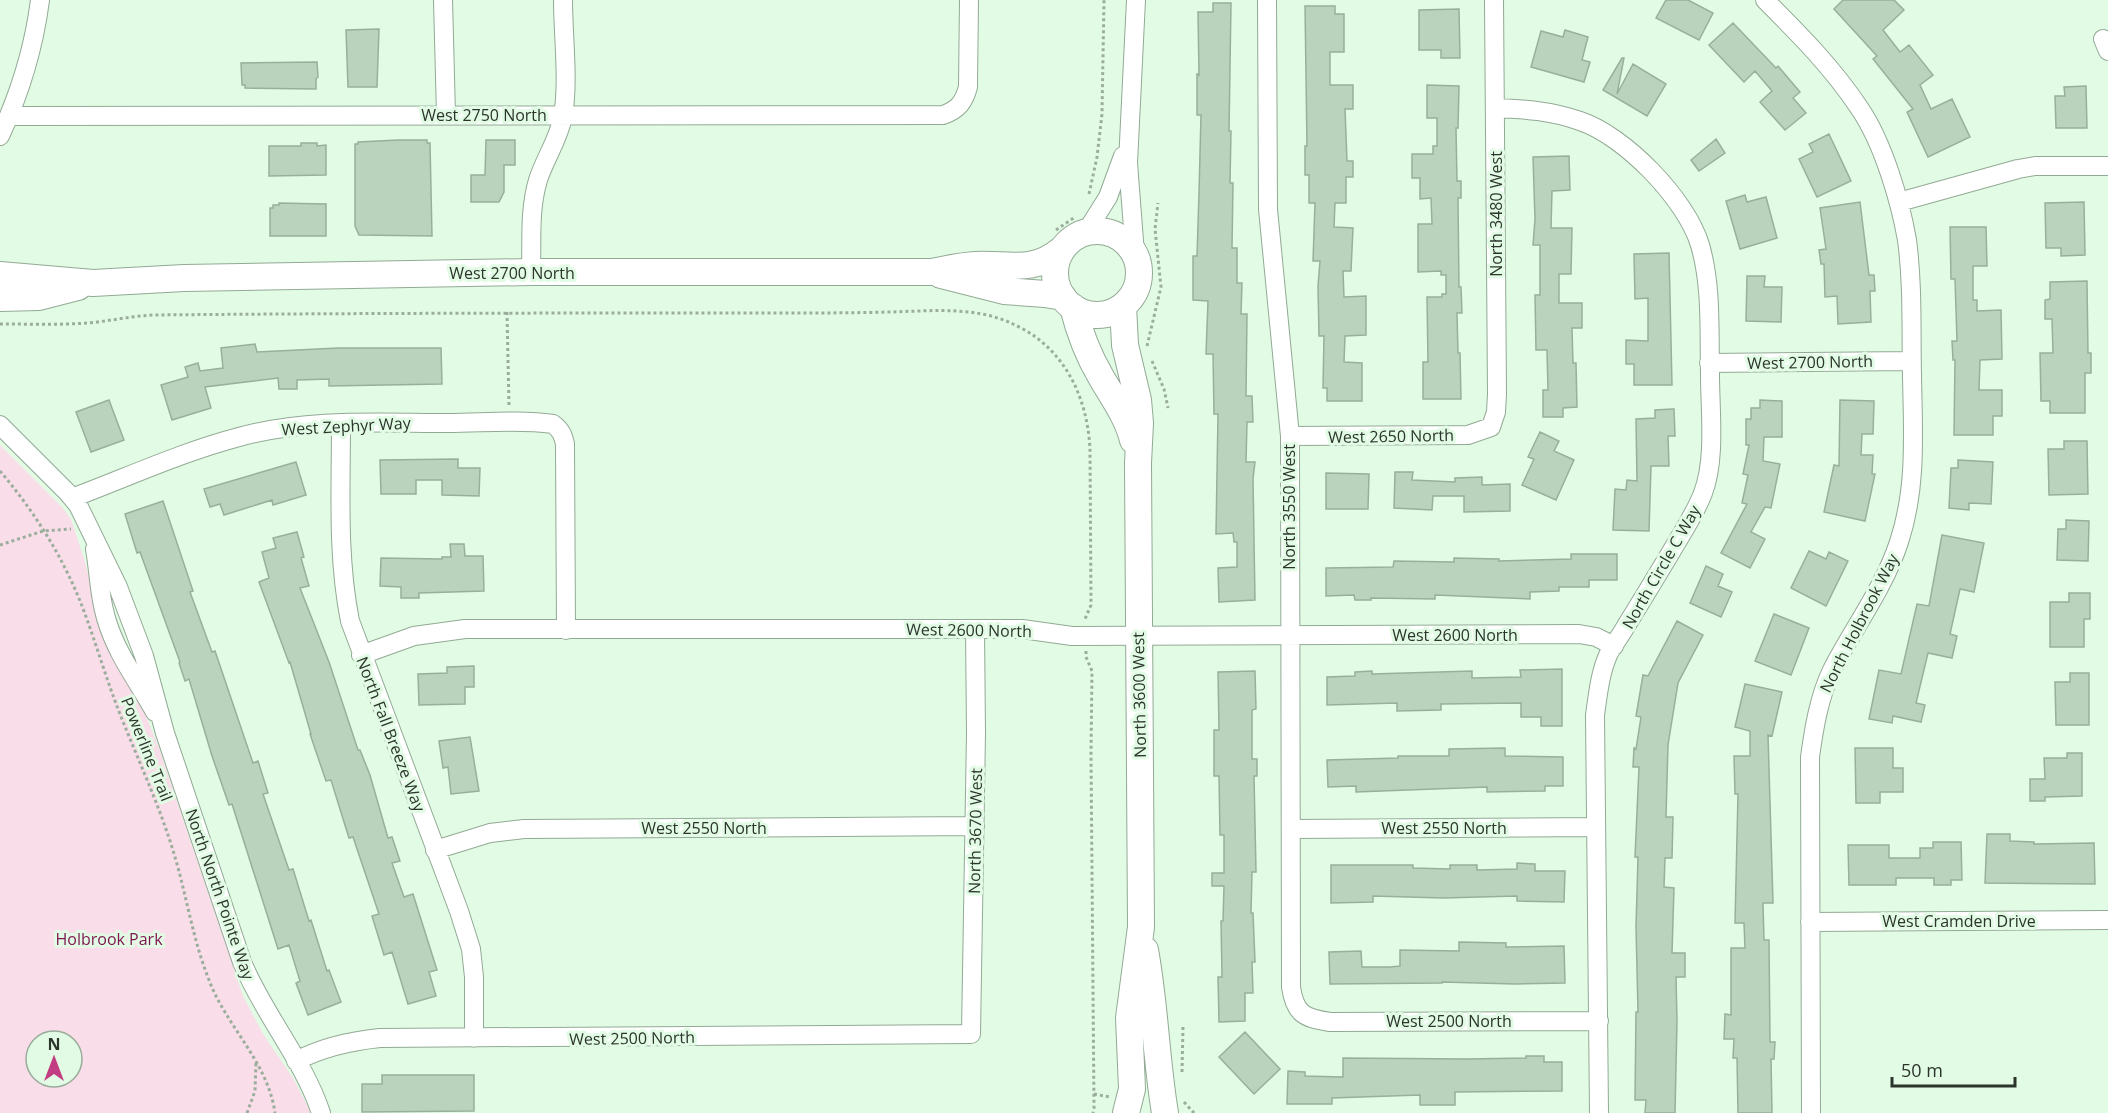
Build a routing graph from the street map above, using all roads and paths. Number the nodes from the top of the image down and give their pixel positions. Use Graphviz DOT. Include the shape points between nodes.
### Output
graph roads {
  1 [pos="40,0"];
  2 [pos="443,0"];
  3 [pos="563,0"];
  4 [pos="969,0"];
  5 [pos="1104,0"];
  6 [pos="1136,0"];
  7 [pos="1267,0"];
  8 [pos="1494,0"];
  9 [pos="1765,0"];
  10 [pos="1495,108"];
  11 [pos="446,115"];
  12 [pos="563,115"];
  13 [pos="9,116"];
  14 [pos="1128,131"];
  15 [pos="0,136"];
  16 [pos="2108,166"];
  17 [pos="1088,198"];
  18 [pos="1899,202"];
  19 [pos="1158,203"];
  20 [pos="1083,223"];
  21 [pos="1058,241"];
  22 [pos="1135,254"];
  23 [pos="531,272"];
  24 [pos="932,272"];
  25 [pos="0,275"];
  26 [pos="93,283"];
  27 [pos="0,298"];
  28 [pos="1068,302"];
  29 [pos="1124,306"];
  30 [pos="507,312"];
  31 [pos="0,324"];
  32 [pos="1912,361"];
  33 [pos="1709,363"];
  34 [pos="1168,408"];
  35 [pos="341,423"];
  36 [pos="509,423"];
  37 [pos="0,425"];
  38 [pos="1491,427"];
  39 [pos="1290,436"];
  40 [pos="1138,464"];
  41 [pos="0,471"];
  42 [pos="72,498"];
  43 [pos="81,528"];
  44 [pos="43,531"];
  45 [pos="0,545"];
  46 [pos="1085,628"];
  47 [pos="975,629"];
  48 [pos="566,630"];
  49 [pos="1139,636"];
  50 [pos="1289,636"];
  51 [pos="1086,646"];
  52 [pos="1614,646"];
  53 [pos="361,655"];
  54 [pos="975,826"];
  55 [pos="1596,827"];
  56 [pos="1291,829"];
  57 [pos="435,850"];
  58 [pos="2108,920"];
  59 [pos="1810,922"];
  60 [pos="1141,927"];
  61 [pos="1300,1013"];
  62 [pos="1599,1021"];
  63 [pos="1183,1026"];
  64 [pos="971,1034"];
  65 [pos="474,1038"];
  66 [pos="255,1061"];
  67 [pos="296,1061"];
  68 [pos="1182,1081"];
  69 [pos="1094,1094"];
  70 [pos="1120,1105"];
  71 [pos="1174,1106"];
  72 [pos="247,1113"];
  73 [pos="275,1113"];
  74 [pos="321,1113"];
  75 [pos="1092,1113"];
  76 [pos="1194,1113"];
  77 [pos="1599,1113"];
  78 [pos="1811,1113"];
  1 -- 13 [label="street" via="30,53"];
  2 -- 11 [label="street"];
  3 -- 12 [label="street"];
  4 -- 12 [label="street, West 2750 North" via="968,87 958,108 944,115"];
  5 -- 17 [label="path" via="1102,114 1098,157"];
  6 -- 14 [label="street"];
  7 -- 39 [label="street, North 3550 West" via="1268,209"];
  8 -- 10 [label="street, North 3480 West"];
  9 -- 18 [label="street, North Holbrook Way" via="1812,47 1862,110"];
  10 -- 33 [label="street, North Circle C Way" via="1535,109 1581,121 1606,133 1668,189 1700,243 1706,270"];
  10 -- 38 [label="street, North 3480 West" via="1497,394"];
  11 -- 12 [label="street, West 2750 North"];
  11 -- 13 [label="street, West 2750 North"];
  12 -- 23 [label="street" via="535,192"];
  13 -- 15 [label="street"];
  14 -- 20 [label="street" via="1108,197"];
  14 -- 22 [label="street"];
  16 -- 18 [label="street" via="2035,166"];
  18 -- 32 [label="street, North Holbrook Way" via="1910,277"];
  19 -- 34 [label="path" via="1155,229 1161,287 1147,346"];
  20 -- 21 [label="street" via="1070,240"];
  20 -- 21 [label="path" via="1065,222"];
  20 -- 22 [label="street" via="1115,234"];
  21 -- 24 [label="street, West 2700 North" via="1042,263 1032,266 975,265"];
  21 -- 28 [label="street" via="1055,276"];
  22 -- 29 [label="street" via="1138,282"];
  23 -- 24 [label="street, West 2700 North"];
  23 -- 26 [label="street, West 2700 North" via="196,277"];
  24 -- 28 [label="street, West 2700 North" via="1004,291 1045,294"];
  25 -- 26 [label="street, West 2700 North"];
  26 -- 27 [label="street, West 2700 North" via="39,297"];
  28 -- 29 [label="street" via="1085,313 1098,315"];
  28 -- 40 [label="street, North 3600 West" via="1090,357 1128,423"];
  29 -- 40 [label="street, North 3600 West" via="1125,345 1138,400"];
  30 -- 31 [label="path" via="148,315 84,323"];
  30 -- 36 [label="path"];
  30 -- 46 [label="path" via="967,310 1020,327 1039,339 1067,369 1089,424 1091,605"];
  32 -- 33 [label="street, West 2700 North"];
  32 -- 59 [label="street, North Holbrook Way" via="1913,478 1907,513 1884,579 1832,671 1814,733 1810,757"];
  33 -- 52 [label="street, North Circle C Way" via="1710,438 1704,490"];
  35 -- 36 [label="street, West Zephyr Way"];
  35 -- 42 [label="street, West Zephyr Way" via="241,436"];
  35 -- 53 [label="street, North Fall Breeze Way" via="342,577"];
  36 -- 48 [label="street, West Zephyr Way" via="553,424 563,434"];
  37 -- 42 [label="street, North North Pointe Way"];
  38 -- 39 [label="street, West 2650 North" via="1468,435"];
  39 -- 50 [label="street, North 3550 West"];
  40 -- 49 [label="street, North 3600 West"];
  41 -- 44 [label="path, Powerline Trail"];
  42 -- 43 [label="street, North North Pointe Way"];
  43 -- 44 [label="path"];
  43 -- 67 [label="street, North North Pointe Way" via="96,552 101,600 111,635 165,733 242,962 258,998"];
  44 -- 45 [label="path"];
  44 -- 66 [label="path, Powerline Trail" via="82,606 152,790 175,856 209,982"];
  47 -- 48 [label="street, West 2600 North"];
  47 -- 49 [label="street, West 2600 North"];
  47 -- 54 [label="street, North 3670 West"];
  48 -- 53 [label="street, West 2600 North" via="465,629 430,633 397,640"];
  49 -- 50 [label="street, West 2600 North"];
  49 -- 60 [label="street, North 3600 West"];
  50 -- 52 [label="street, West 2600 North" via="1579,634"];
  50 -- 56 [label="street, North 3550 West"];
  51 -- 69 [label="path" via="1092,671"];
  52 -- 55 [label="street, North Circle C Way" via="1600,682 1595,715"];
  53 -- 57 [label="street, North Fall Breeze Way"];
  54 -- 57 [label="street, West 2550 North" via="524,830 490,833"];
  54 -- 64 [label="street, North 3670 West"];
  55 -- 56 [label="street, West 2550 North"];
  55 -- 62 [label="street, North Circle C Way"];
  56 -- 61 [label="street, North 3550 West" via="1291,987 1293,1002"];
  57 -- 65 [label="street, North Fall Breeze Way" via="471,949"];
  58 -- 59 [label="street, West Cramden Drive"];
  59 -- 78 [label="street, North Holbrook Way"];
  60 -- 70 [label="street, North 3600 West" via="1129,1018 1132,1089"];
  60 -- 71 [label="street, North 3600 West" via="1153,991 1161,1088"];
  61 -- 62 [label="street, West 2500 North" via="1330,1022"];
  62 -- 77 [label="street, North Circle C Way"];
  63 -- 68 [label="path"];
  64 -- 65 [label="street, West 2500 North"];
  65 -- 67 [label="street, West 2500 North" via="361,1040 325,1048"];
  66 -- 72 [label="path" via="255,1091"];
  66 -- 73 [label="path, Powerline Trail" via="268,1086"];
  67 -- 74 [label="street, North North Pointe Way"];
  69 -- 70 [label="path"];
  69 -- 75 [label="path"];
  71 -- 76 [label="path"];
}
